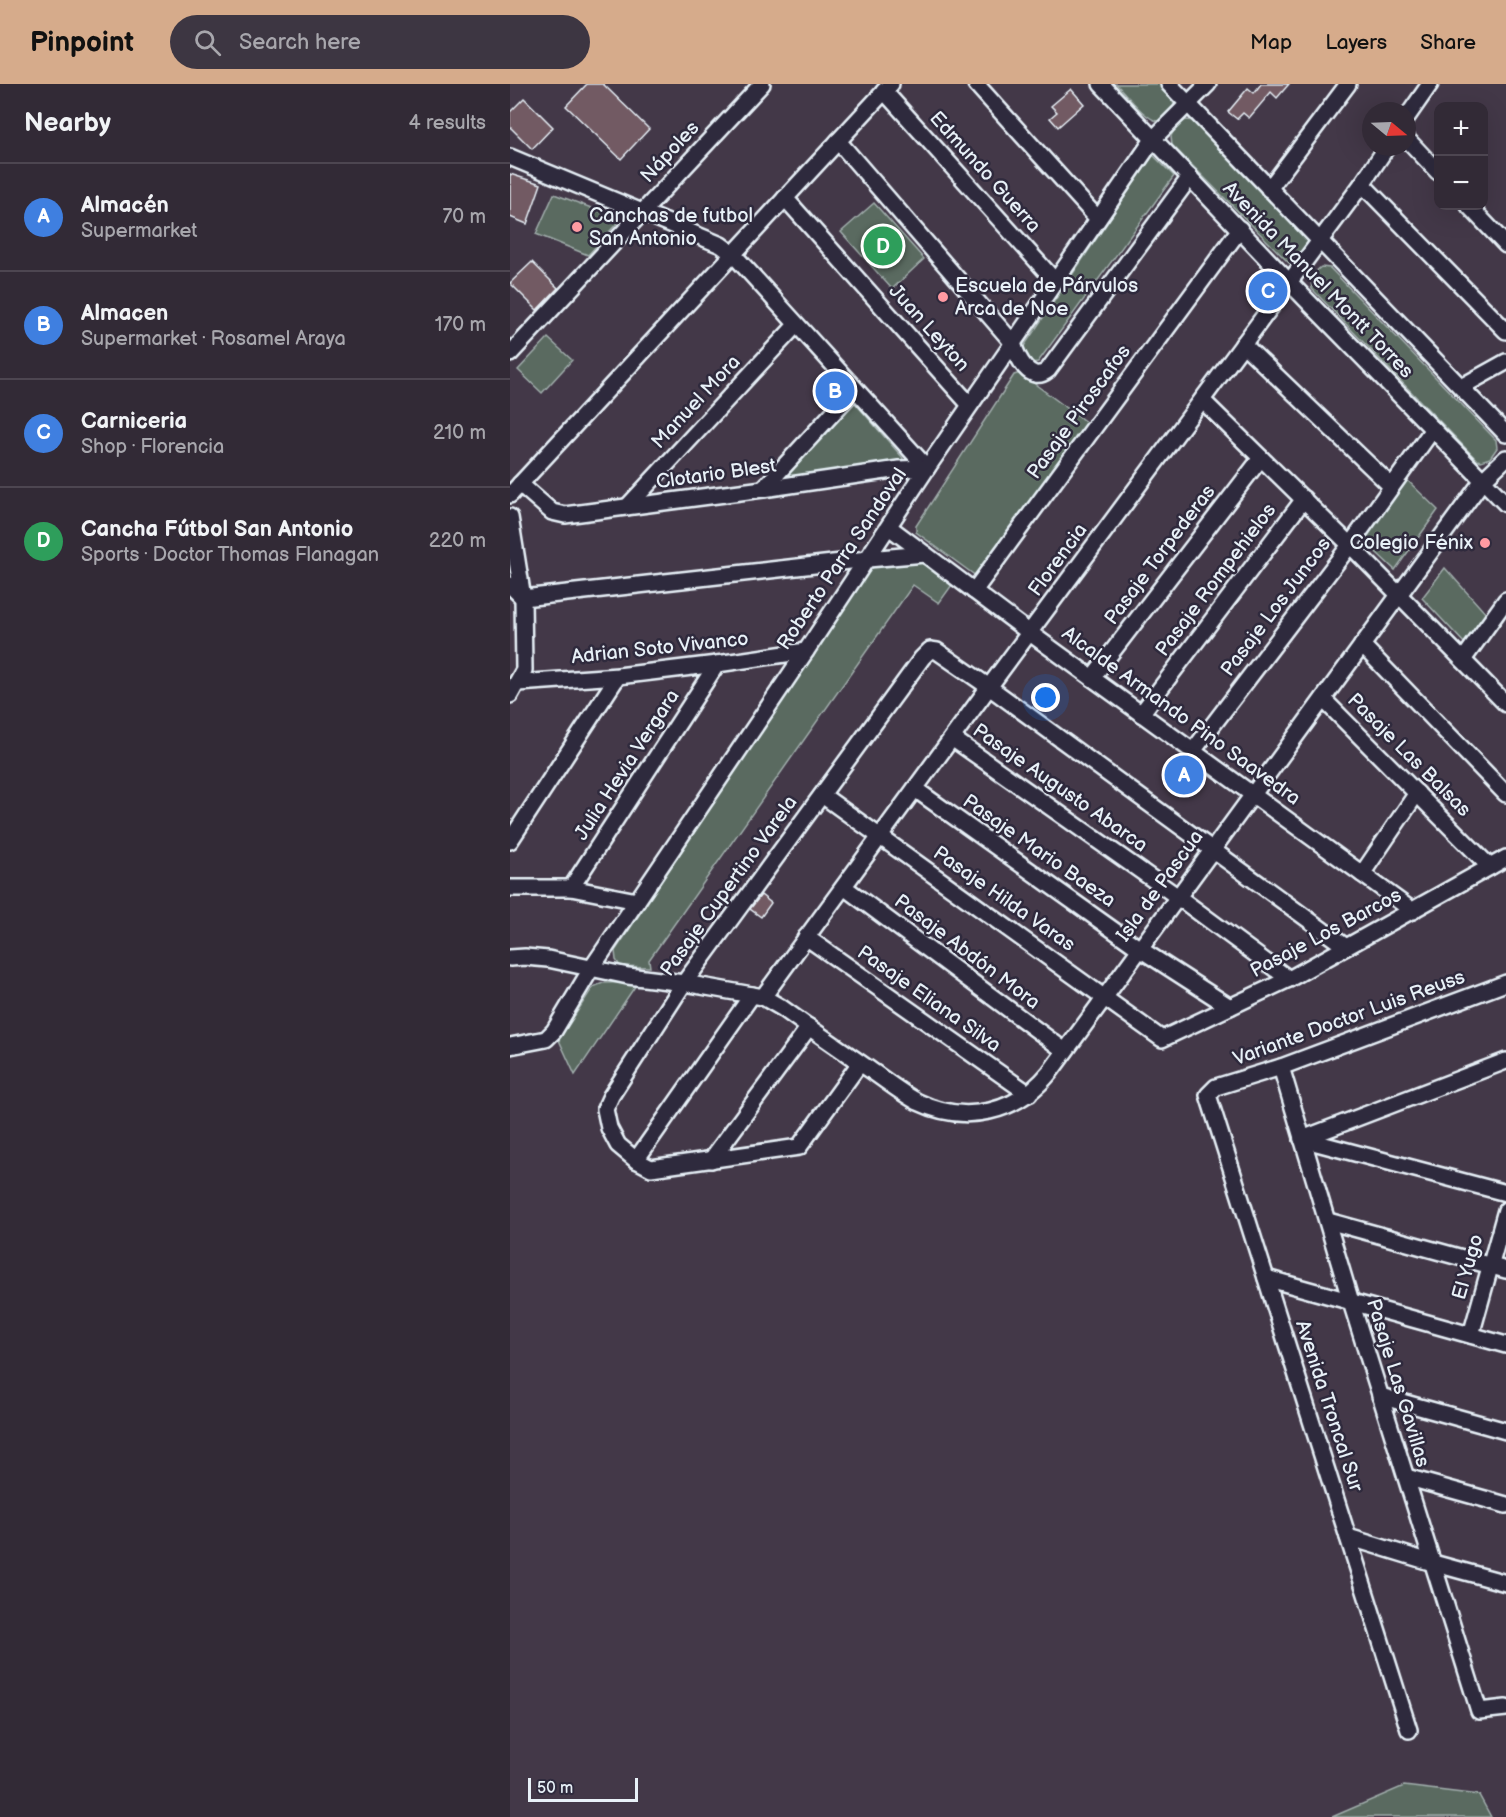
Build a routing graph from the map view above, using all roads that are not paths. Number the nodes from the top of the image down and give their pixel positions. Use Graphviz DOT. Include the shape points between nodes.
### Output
graph roads {
  1 [pos="762,84"];
  2 [pos="976,84"];
  3 [pos="1101,84"];
  4 [pos="1169,84"];
  5 [pos="1208,84"];
  6 [pos="1348,84"];
  7 [pos="1430,84"];
  8 [pos="887,88"];
  9 [pos="1187,104"];
  10 [pos="1416,104"];
  11 [pos="1154,138"];
  12 [pos="838,141"];
  13 [pos="1416,149"];
  14 [pos="1381,156"];
  15 [pos="510,157"];
  16 [pos="1434,168"];
  17 [pos="1190,177"];
  18 [pos="1362,184"];
  19 [pos="1269,189"];
  20 [pos="785,198"];
  21 [pos="1473,210"];
  22 [pos="642,212"];
  23 [pos="1098,219"];
  24 [pos="1240,229"];
  25 [pos="1320,241"];
  26 [pos="1506,245"];
  27 [pos="733,254"];
  28 [pos="1055,281"];
  29 [pos="1289,282"];
  30 [pos="796,325"];
  31 [pos="1506,331"];
  32 [pos="1013,343"];
  33 [pos="1243,344"];
  34 [pos="510,354"];
  35 [pos="1506,362"];
  36 [pos="1461,387"];
  37 [pos="855,389"];
  38 [pos="1202,400"];
  39 [pos="970,405"];
  40 [pos="1433,429"];
  41 [pos="1506,434"];
  42 [pos="1261,458"];
  43 [pos="1506,458"];
  44 [pos="927,468"];
  45 [pos="1483,480"];
  46 [pos="1391,486"];
  47 [pos="515,489"];
  48 [pos="763,489"];
  49 [pos="1304,500"];
  50 [pos="1506,504"];
  51 [pos="627,507"];
  52 [pos="510,517"];
  53 [pos="889,527"];
  54 [pos="1350,545"];
  55 [pos="925,554"];
  56 [pos="868,559"];
  57 [pos="510,585"];
  58 [pos="975,591"];
  59 [pos="1400,595"];
  60 [pos="523,598"];
  61 [pos="1505,605"];
  62 [pos="1030,633"];
  63 [pos="1362,645"];
  64 [pos="806,651"];
  65 [pos="510,652"];
  66 [pos="1463,660"];
  67 [pos="717,664"];
  68 [pos="618,676"];
  69 [pos="1092,678"];
  70 [pos="517,683"];
  71 [pos="989,687"];
  72 [pos="1323,699"];
  73 [pos="1506,704"];
  74 [pos="1141,714"];
  75 [pos="952,738"];
  76 [pos="1193,751"];
  77 [pos="915,789"];
  78 [pos="1417,793"];
  79 [pos="1506,794"];
  80 [pos="822,795"];
  81 [pos="1253,795"];
  82 [pos="880,837"];
  83 [pos="510,841"];
  84 [pos="1213,849"];
  85 [pos="1506,858"];
  86 [pos="1490,867"];
  87 [pos="1362,874"];
  88 [pos="843,886"];
  89 [pos="510,888"];
  90 [pos="571,888"];
  91 [pos="1178,897"];
  92 [pos="637,901"];
  93 [pos="1413,911"];
  94 [pos="806,938"];
  95 [pos="1346,947"];
  96 [pos="1140,949"];
  97 [pos="510,958"];
  98 [pos="591,969"];
  99 [pos="1289,979"];
  100 [pos="684,983"];
  101 [pos="1505,987"];
  102 [pos="757,996"];
  103 [pos="1105,997"];
  104 [pos="1230,1007"];
  105 [pos="809,1027"];
  106 [pos="1162,1039"];
  107 [pos="510,1046"];
  108 [pos="1065,1051"];
  109 [pos="1506,1061"];
  110 [pos="860,1063"];
  111 [pos="1281,1067"];
  112 [pos="1029,1094"];
  113 [pos="1208,1095"];
  114 [pos="1302,1139"];
  115 [pos="636,1160"];
  116 [pos="711,1160"];
  117 [pos="1506,1193"];
  118 [pos="1506,1210"];
  119 [pos="1328,1221"];
  120 [pos="1490,1266"];
  121 [pos="1506,1270"];
  122 [pos="1266,1278"];
  123 [pos="1351,1302"];
  124 [pos="1471,1335"];
  125 [pos="1506,1345"];
  126 [pos="1380,1396"];
  127 [pos="1506,1431"];
  128 [pos="1406,1477"];
  129 [pos="1506,1505"];
  130 [pos="1348,1537"];
  131 [pos="1432,1563"];
  132 [pos="1506,1582"];
  133 [pos="1506,1708"];
  134 [pos="1409,1730"];
  1 -- 22 [label="street, Nápoles"];
  2 -- 23 [label="street"];
  3 -- 11 [label="street, Avenida Manuel Montt Torres"];
  4 -- 9 [label="street, Avenida Manuel Montt Torres"];
  5 -- 9 [label="street, Roberto Parra Sandoval"];
  6 -- 19 [label="street"];
  7 -- 10 [label="street"];
  8 -- 12 [label="street"];
  8 -- 28 [label="street, Edmundo Guerra"];
  9 -- 11 [label="street, Roberto Parra Sandoval"];
  9 -- 19 [label="street, Avenida Manuel Montt Torres"];
  11 -- 17 [label="street, Avenida Manuel Montt Torres"];
  11 -- 23 [label="street, Roberto Parra Sandoval"];
  12 -- 20 [label="street"];
  12 -- 32 [label="street"];
  13 -- 16 [label="street"];
  14 -- 18 [label="street, Florencia"];
  15 -- 22 [label="street"];
  17 -- 24 [label="street, Avenida Manuel Montt Torres"];
  17 -- 32 [label="street" via="1048,370 1038,375 1030,372 1017,358"];
  18 -- 25 [label="street, Florencia"];
  18 -- 31 [label="street"];
  19 -- 25 [label="street, Avenida Manuel Montt Torres"];
  20 -- 27 [label="street"];
  20 -- 39 [label="street, Juan Leyton"];
  21 -- 26 [label="street"];
  22 -- 27 [label="street" via="721,245"];
  22 -- 34 [label="street, Nápoles"];
  23 -- 28 [label="street, Roberto Parra Sandoval"];
  24 -- 29 [label="street, Avenida Manuel Montt Torres"];
  24 -- 58 [label="street, Pasaje Piroscafos"];
  25 -- 29 [label="street, Florencia"];
  25 -- 36 [label="street, Avenida Manuel Montt Torres"];
  27 -- 30 [label="street"];
  27 -- 47 [label="street"];
  28 -- 32 [label="street, Roberto Parra Sandoval"];
  29 -- 33 [label="street, Florencia"];
  29 -- 40 [label="street, Avenida Manuel Montt Torres"];
  30 -- 37 [label="street"];
  30 -- 51 [label="street, Manuel Mora"];
  32 -- 39 [label="street, Roberto Parra Sandoval"];
  33 -- 38 [label="street, Florencia"];
  33 -- 46 [label="street"];
  35 -- 36 [label="street"];
  36 -- 41 [label="street, Avenida Manuel Montt Torres"];
  37 -- 44 [label="street"];
  37 -- 48 [label="street"];
  38 -- 42 [label="street"];
  38 -- 62 [label="street, Florencia"];
  39 -- 44 [label="street, Roberto Parra Sandoval"];
  40 -- 45 [label="street, Avenida Manuel Montt Torres"];
  40 -- 46 [label="street, Pasaje Los Juncos"];
  42 -- 49 [label="street"];
  42 -- 69 [label="street, Pasaje Torpederas"];
  43 -- 45 [label="street, Isla de Pascua"];
  44 -- 48 [label="street, Clotario Blest"];
  44 -- 53 [label="street, Roberto Parra Sandoval"];
  45 -- 50 [label="street, Avenida Manuel Montt Torres"];
  45 -- 59 [label="street, Isla de Pascua"];
  46 -- 54 [label="street, Pasaje Los Juncos"];
  47 -- 51 [label="street, Clotario Blest" via="560,515"];
  48 -- 51 [label="street, Clotario Blest"];
  49 -- 54 [label="street"];
  49 -- 74 [label="street, Pasaje Rompehielos"];
  52 -- 60 [label="street"];
  53 -- 55 [label="street, Alcalde Armando Pino Saavedra"];
  53 -- 56 [label="street, Roberto Parra Sandoval"];
  54 -- 59 [label="street"];
  54 -- 76 [label="street, Pasaje Los Juncos"];
  55 -- 56 [label="street"];
  55 -- 58 [label="street, Alcalde Armando Pino Saavedra"];
  56 -- 60 [label="street"];
  56 -- 64 [label="street, Roberto Parra Sandoval"];
  57 -- 60 [label="street"];
  58 -- 62 [label="street, Alcalde Armando Pino Saavedra"];
  59 -- 63 [label="street, Isla de Pascua"];
  59 -- 66 [label="street"];
  60 -- 70 [label="street"];
  61 -- 66 [label="street"];
  62 -- 69 [label="street, Alcalde Armando Pino Saavedra"];
  62 -- 71 [label="street, Florencia"];
  63 -- 72 [label="street, Isla de Pascua"];
  63 -- 79 [label="street"];
  64 -- 67 [label="street, Adrian Soto Vivanco"];
  64 -- 92 [label="street, Roberto Parra Sandoval"];
  65 -- 70 [label="street"];
  66 -- 73 [label="street"];
  67 -- 68 [label="street, Adrian Soto Vivanco"];
  67 -- 90 [label="street, Julia Hevia Vergara"];
  68 -- 70 [label="street, Adrian Soto Vivanco"];
  68 -- 83 [label="street"];
  69 -- 74 [label="street, Alcalde Armando Pino Saavedra"];
  71 -- 75 [label="street, Florencia"];
  71 -- 80 [label="street, Pasaje Cupertino Varela" via="930,650"];
  71 -- 84 [label="street"];
  72 -- 78 [label="street, Pasaje Las Balsas"];
  72 -- 81 [label="street, Isla de Pascua"];
  74 -- 76 [label="street, Alcalde Armando Pino Saavedra"];
  75 -- 77 [label="street, Florencia"];
  75 -- 91 [label="street, Pasaje Augusto Abarca"];
  76 -- 81 [label="street, Alcalde Armando Pino Saavedra"];
  77 -- 82 [label="street, Florencia"];
  77 -- 96 [label="street, Pasaje Mario Baeza"];
  78 -- 86 [label="street, Pasaje Las Balsas"];
  78 -- 87 [label="street"];
  80 -- 82 [label="street, Pasaje Hilda Varas"];
  80 -- 100 [label="street, Pasaje Cupertino Varela"];
  81 -- 84 [label="street, Isla de Pascua"];
  81 -- 87 [label="street, Alcalde Armando Pino Saavedra"];
  82 -- 88 [label="street, Florencia"];
  82 -- 103 [label="street, Pasaje Hilda Varas"];
  84 -- 91 [label="street, Isla de Pascua"];
  84 -- 95 [label="street"];
  85 -- 86 [label="street, Pasaje Los Barcos"];
  86 -- 93 [label="street, Pasaje Los Barcos"];
  87 -- 93 [label="street, Alcalde Armando Pino Saavedra"];
  88 -- 94 [label="street, Florencia"];
  88 -- 108 [label="street, Pasaje Abdón Mora"];
  89 -- 90 [label="street"];
  90 -- 92 [label="street"];
  91 -- 96 [label="street, Isla de Pascua"];
  91 -- 99 [label="street, Pasaje Augusto Abarca"];
  92 -- 98 [label="street, Roberto Parra Sandoval"];
  93 -- 95 [label="street, Pasaje Los Barcos"];
  94 -- 102 [label="street, Florencia"];
  94 -- 112 [label="street, Pasaje Eliana Silva"];
  95 -- 99 [label="street, Pasaje Los Barcos"];
  96 -- 103 [label="street, Isla de Pascua"];
  96 -- 104 [label="street, Pasaje Mario Baeza"];
  97 -- 98 [label="street" via="548,959"];
  98 -- 100 [label="street"];
  98 -- 107 [label="street, Roberto Parra Sandoval" via="550,1036"];
  99 -- 104 [label="street, Pasaje Los Barcos"];
  100 -- 102 [label="street"];
  100 -- 115 [label="street, Pasaje Cupertino Varela" via="605,1109 618,1145"];
  101 -- 111 [label="street, Variante Doctor Luis Reuss"];
  102 -- 105 [label="street, Isla de Pascua"];
  102 -- 115 [label="street, Florencia"];
  103 -- 106 [label="street, Pasaje Hilda Varas"];
  103 -- 108 [label="street, Isla de Pascua"];
  104 -- 106 [label="street, Pasaje Los Barcos"];
  105 -- 110 [label="street, Isla de Pascua"];
  105 -- 116 [label="street"];
  108 -- 112 [label="street, Isla de Pascua"];
  109 -- 114 [label="street"];
  110 -- 112 [label="street, Isla de Pascua" via="918,1102 945,1112 983,1113"];
  110 -- 116 [label="street" via="799,1147"];
  111 -- 113 [label="street, Variante Doctor Luis Reuss" via="1216,1087"];
  111 -- 114 [label="street, Pasaje Las Gavillas"];
  113 -- 122 [label="street, Avenida Troncal Sur"];
  114 -- 117 [label="street"];
  114 -- 119 [label="street, Pasaje Las Gavillas"];
  115 -- 116 [label="street" via="651,1168"];
  118 -- 120 [label="street, El Yugo"];
  119 -- 120 [label="street"];
  119 -- 123 [label="street, Pasaje Las Gavillas"];
  120 -- 121 [label="street"];
  120 -- 124 [label="street, El Yugo"];
  122 -- 123 [label="street"];
  122 -- 130 [label="street, Avenida Troncal Sur"];
  123 -- 124 [label="street"];
  123 -- 126 [label="street, Pasaje Las Gavillas"];
  124 -- 125 [label="street"];
  126 -- 127 [label="street"];
  126 -- 128 [label="street, Pasaje Las Gavillas"];
  128 -- 129 [label="street"];
  128 -- 131 [label="street, Pasaje Las Gavillas"];
  130 -- 131 [label="street"];
  130 -- 134 [label="street, Avenida Troncal Sur"];
  131 -- 132 [label="street"];
  131 -- 133 [label="street, Pasaje Las Gavillas" via="1479,1712"];
}
